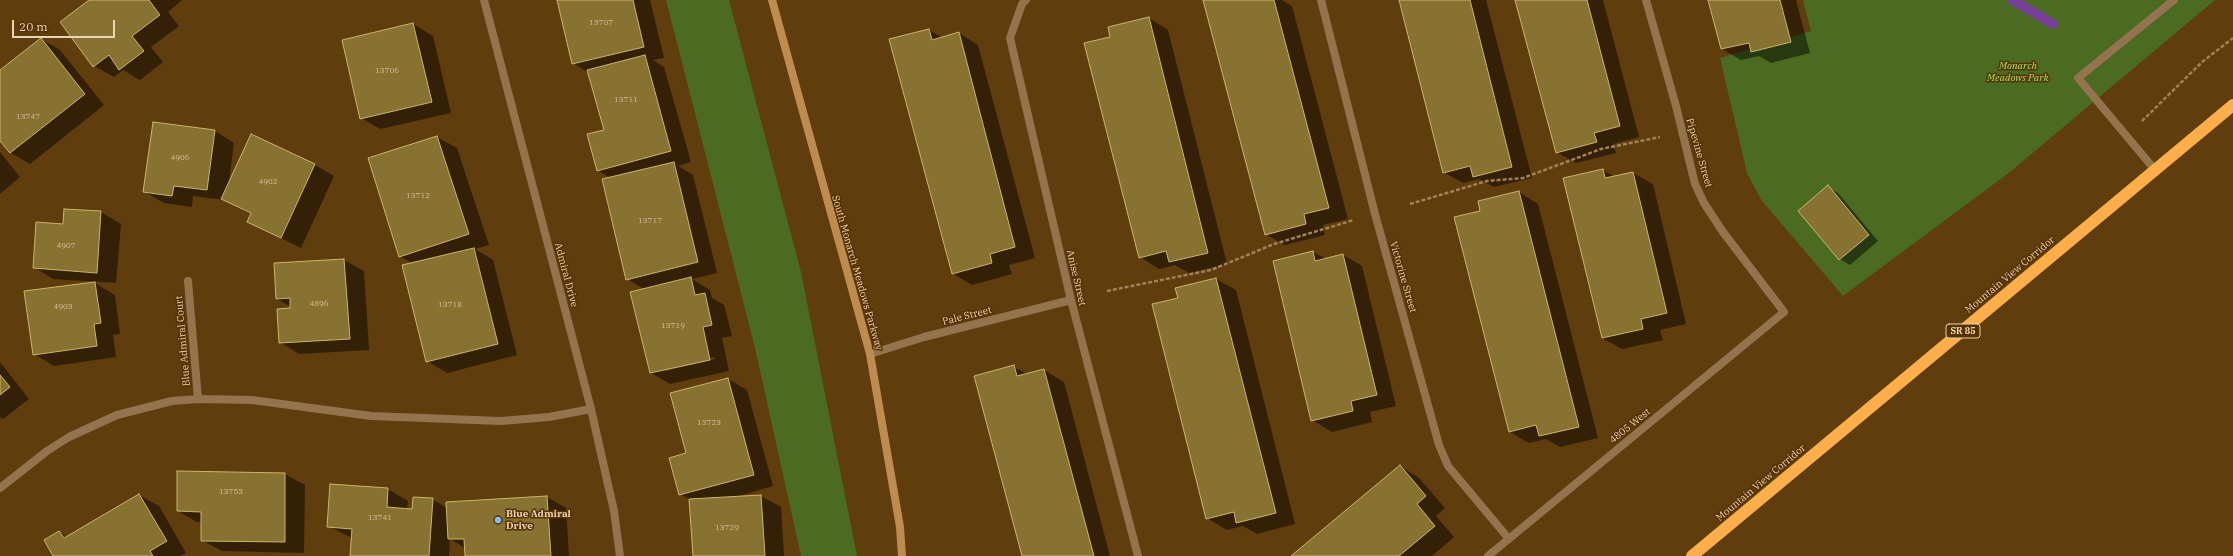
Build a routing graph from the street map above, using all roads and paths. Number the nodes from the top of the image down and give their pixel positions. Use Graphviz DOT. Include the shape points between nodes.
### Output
graph roads {
  1 [pos="484,0"];
  2 [pos="772,0"];
  3 [pos="1321,0"];
  4 [pos="1646,0"];
  5 [pos="2174,0"];
  6 [pos="1024,2"];
  7 [pos="2233,38"];
  8 [pos="2233,105"];
  9 [pos="2126,136"];
  10 [pos="1660,137"];
  11 [pos="2155,170"];
  12 [pos="1410,204"];
  13 [pos="1355,219"];
  14 [pos="188,281"];
  15 [pos="1108,291"];
  16 [pos="1071,300"];
  17 [pos="1784,312"];
  18 [pos="870,354"];
  19 [pos="198,399"];
  20 [pos="591,409"];
  21 [pos="0,488"];
  22 [pos="1508,539"];
  23 [pos="620,556"];
  24 [pos="902,556"];
  25 [pos="1138,556"];
  26 [pos="1488,556"];
  27 [pos="1692,556"];
  1 -- 20 [label="street, Admiral Drive"];
  2 -- 18 [label="street, South Monarch Meadows Parkway"];
  3 -- 22 [label="street, Victorine Street" via="1375,214 1439,445 1448,466"];
  4 -- 17 [label="street, Pipevine Street" via="1695,184 1723,232"];
  5 -- 9 [label="street" via="2078,78"];
  6 -- 16 [label="street, Anise Street" via="1010,38"];
  7 -- 9 [label="path" via="2202,62"];
  8 -- 11 [label="highway, Mountain View Corridor / SR 85"];
  9 -- 11 [label="street"];
  10 -- 12 [label="path" via="1601,149 1523,178 1487,181"];
  11 -- 27 [label="highway, Mountain View Corridor / SR 85"];
  13 -- 15 [label="path" via="1274,244 1211,270"];
  14 -- 19 [label="street, Blue Admiral Court"];
  16 -- 18 [label="street, Pale Street" via="924,337"];
  16 -- 25 [label="street, Anise Street"];
  17 -- 22 [label="street, 4805 West"];
  18 -- 24 [label="street, South Monarch Meadows Parkway" via="900,526"];
  19 -- 20 [label="street" via="252,400 371,416 431,420 501,421 548,417"];
  19 -- 21 [label="street" via="145,407 92,425 47,451"];
  20 -- 23 [label="street, Admiral Drive" via="614,511"];
  22 -- 26 [label="street, 4805 West"];
}
